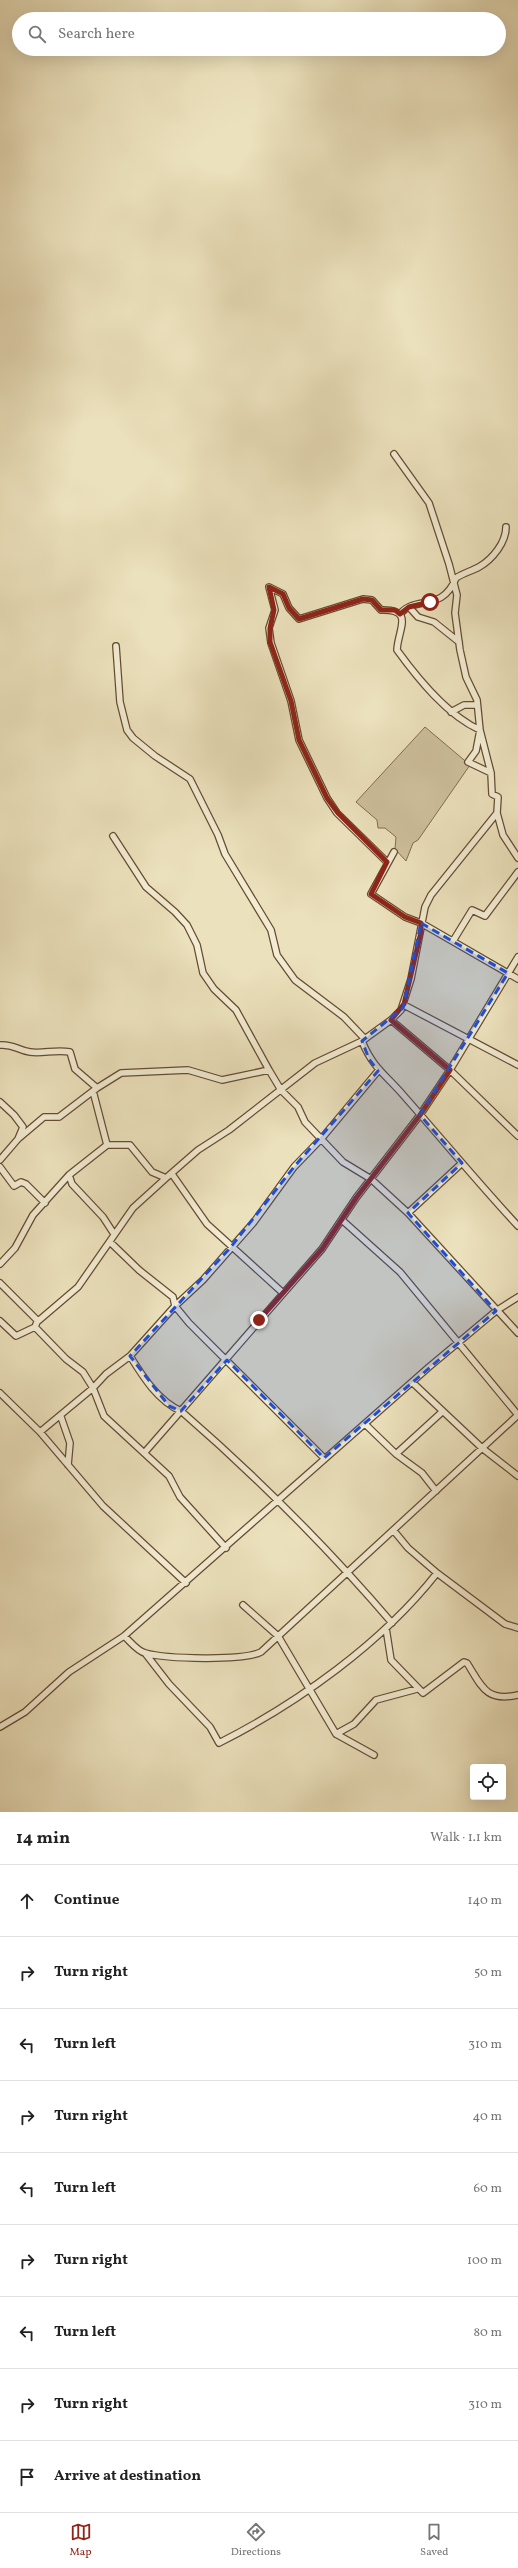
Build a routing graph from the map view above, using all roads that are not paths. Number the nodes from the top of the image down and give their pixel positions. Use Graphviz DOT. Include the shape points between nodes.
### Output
graph roads {
  1 [pos="394,454"];
  2 [pos="506,527"];
  3 [pos="453,586"];
  4 [pos="409,607"];
  5 [pos="400,614"];
  6 [pos="459,642"];
  7 [pos="116,646"];
  8 [pos="477,705"];
  9 [pos="451,712"];
  10 [pos="480,730"];
  11 [pos="491,773"];
  12 [pos="497,813"];
  13 [pos="113,836"];
  14 [pos="394,852"];
  15 [pos="518,858"];
  16 [pos="387,862"];
  17 [pos="518,872"];
  18 [pos="421,923"];
  19 [pos="453,941"];
  20 [pos="518,957"];
  21 [pos="508,973"];
  22 [pos="518,979"];
  23 [pos="404,1004"];
  24 [pos="391,1020"];
  25 [pos="469,1038"];
  26 [pos="363,1040"];
  27 [pos="0,1045"];
  28 [pos="518,1065"];
  29 [pos="269,1070"];
  30 [pos="450,1070"];
  31 [pos="378,1071"];
  32 [pos="95,1089"];
  33 [pos="281,1090"];
  34 [pos="0,1102"];
  35 [pos="420,1115"];
  36 [pos="518,1136"];
  37 [pos="322,1138"];
  38 [pos="18,1139"];
  39 [pos="107,1144"];
  40 [pos="0,1160"];
  41 [pos="462,1163"];
  42 [pos="0,1167"];
  43 [pos="69,1175"];
  44 [pos="169,1176"];
  45 [pos="371,1179"];
  46 [pos="44,1203"];
  47 [pos="408,1213"];
  48 [pos="342,1220"];
  49 [pos="518,1226"];
  50 [pos="114,1234"];
  51 [pos="110,1242"];
  52 [pos="232,1248"];
  53 [pos="0,1264"];
  54 [pos="0,1283"];
  55 [pos="283,1293"];
  56 [pos="518,1297"];
  57 [pos="175,1306"];
  58 [pos="496,1311"];
  59 [pos="0,1321"];
  60 [pos="38,1321"];
  61 [pos="35,1327"];
  62 [pos="518,1333"];
  63 [pos="458,1343"];
  64 [pos="130,1356"];
  65 [pos="227,1360"];
  66 [pos="413,1383"];
  67 [pos="93,1388"];
  68 [pos="0,1394"];
  69 [pos="182,1411"];
  70 [pos="442,1412"];
  71 [pos="518,1415"];
  72 [pos="61,1417"];
  73 [pos="365,1424"];
  74 [pos="40,1432"];
  75 [pos="482,1448"];
  76 [pos="145,1452"];
  77 [pos="396,1454"];
  78 [pos="324,1458"];
  79 [pos="68,1465"];
  80 [pos="518,1476"];
  81 [pos="436,1491"];
  82 [pos="278,1500"];
  83 [pos="394,1531"];
  84 [pos="226,1548"];
  85 [pos="348,1571"];
  86 [pos="437,1573"];
  87 [pos="186,1583"];
  88 [pos="243,1605"];
  89 [pos="392,1623"];
  90 [pos="386,1628"];
  91 [pos="518,1628"];
  92 [pos="124,1636"];
  93 [pos="278,1636"];
  94 [pos="145,1653"];
  95 [pos="417,1689"];
  96 [pos="310,1690"];
  97 [pos="518,1695"];
  98 [pos="0,1727"];
  99 [pos="336,1734"];
  100 [pos="374,1755"];
  1 -- 3 [label="street" via="432,509"];
  2 -- 3 [label="street" via="506,536 497,552 479,567 456,578"];
  3 -- 4 [label="street" via="440,599"];
  3 -- 6 [label="street" via="457,595 455,613"];
  4 -- 5 [label="street"];
  4 -- 6 [label="street" via="418,616 434,622"];
  5 -- 9 [label="street" via="404,628 397,650 431,693"];
  5 -- 16 [label="street" via="395,610 381,610 372,600 363,599 299,619 289,608 283,594 269,587 274,610 270,642 291,701 299,740 327,798 338,813"];
  6 -- 8 [label="street" via="466,677"];
  7 -- 26 [label="street" via="120,702 127,730 155,756 190,779 225,854 271,930 277,955 295,980 344,1017"];
  8 -- 9 [label="street" via="464,704"];
  8 -- 10 [label="street"];
  9 -- 10 [label="street"];
  10 -- 11 [label="street"];
  10 -- 11 [label="street" via="476,751 468,762"];
  11 -- 12 [label="street" via="492,794 498,797"];
  12 -- 15 [label="street" via="503,836"];
  12 -- 18 [label="street" via="431,895"];
  13 -- 29 [label="street" via="146,887 187,925 197,945 203,973 214,989 236,1010"];
  14 -- 16 [label="street"];
  16 -- 18 [label="street" via="371,894 405,917"];
  17 -- 19 [label="street" via="485,916 472,910"];
  18 -- 19 [label="street"];
  18 -- 23 [label="street"];
  19 -- 21 [label="street"];
  20 -- 21 [label="street"];
  21 -- 22 [label="street"];
  21 -- 25 [label="street"];
  23 -- 24 [label="street"];
  23 -- 25 [label="street"];
  24 -- 26 [label="street"];
  24 -- 30 [label="street"];
  25 -- 28 [label="street"];
  25 -- 30 [label="street"];
  26 -- 31 [label="street" via="369,1059"];
  26 -- 33 [label="street" via="315,1063"];
  27 -- 32 [label="street" via="10,1044 30,1052 70,1052 75,1069"];
  29 -- 32 [label="street" via="222,1080 188,1070 121,1073"];
  29 -- 33 [label="street"];
  30 -- 35 [label="street"];
  30 -- 36 [label="street"];
  31 -- 35 [label="street"];
  31 -- 37 [label="street"];
  32 -- 38 [label="street" via="59,1117 44,1117"];
  32 -- 39 [label="street"];
  33 -- 37 [label="street" via="298,1108 305,1122"];
  33 -- 44 [label="street" via="198,1150"];
  34 -- 38 [label="street" via="14,1114 23,1127"];
  35 -- 41 [label="street"];
  35 -- 45 [label="street"];
  37 -- 45 [label="street" via="343,1162"];
  37 -- 52 [label="street" via="294,1167"];
  38 -- 40 [label="street"];
  39 -- 43 [label="street"];
  39 -- 44 [label="street" via="130,1144 152,1172"];
  41 -- 47 [label="street"];
  41 -- 49 [label="street"];
  42 -- 46 [label="street" via="14,1186 21,1182 26,1184"];
  43 -- 46 [label="street"];
  43 -- 50 [label="street" via="72,1184 104,1217"];
  44 -- 50 [label="street" via="133,1208"];
  44 -- 52 [label="street"];
  45 -- 47 [label="street"];
  45 -- 48 [label="street"];
  46 -- 53 [label="street" via="34,1214 15,1248"];
  47 -- 58 [label="street"];
  48 -- 55 [label="street" via="322,1249"];
  48 -- 63 [label="street" via="400,1272"];
  50 -- 51 [label="street"];
  51 -- 57 [label="street" via="143,1274 173,1296"];
  51 -- 60 [label="street" via="78,1287"];
  52 -- 55 [label="street"];
  52 -- 57 [label="street"];
  54 -- 60 [label="street"];
  55 -- 65 [label="street"];
  56 -- 58 [label="street"];
  57 -- 64 [label="street"];
  57 -- 65 [label="street"];
  58 -- 62 [label="street"];
  58 -- 63 [label="street"];
  59 -- 61 [label="street" via="16,1336"];
  60 -- 61 [label="street"];
  61 -- 67 [label="street" via="66,1359 83,1372"];
  63 -- 66 [label="street"];
  63 -- 71 [label="street"];
  64 -- 67 [label="street" via="106,1374"];
  64 -- 69 [label="street" via="152,1388 169,1406"];
  65 -- 69 [label="street"];
  65 -- 78 [label="street"];
  66 -- 70 [label="street"];
  66 -- 73 [label="street"];
  67 -- 72 [label="street"];
  67 -- 76 [label="street" via="104,1416 124,1437"];
  68 -- 74 [label="street"];
  69 -- 76 [label="street"];
  69 -- 82 [label="street"];
  70 -- 75 [label="street"];
  70 -- 77 [label="street"];
  71 -- 75 [label="street"];
  72 -- 74 [label="street"];
  72 -- 79 [label="street" via="70,1443"];
  73 -- 77 [label="street"];
  73 -- 78 [label="street"];
  74 -- 79 [label="street"];
  75 -- 80 [label="street"];
  75 -- 81 [label="street"];
  76 -- 84 [label="street" via="169,1476 180,1497"];
  77 -- 81 [label="street" via="422,1473"];
  78 -- 82 [label="street"];
  79 -- 87 [label="street" via="103,1506"];
  81 -- 83 [label="street"];
  82 -- 84 [label="street"];
  82 -- 85 [label="street"];
  83 -- 85 [label="street"];
  83 -- 86 [label="street" via="408,1548"];
  84 -- 87 [label="street"];
  85 -- 89 [label="street"];
  85 -- 93 [label="street"];
  86 -- 89 [label="street" via="416,1600"];
  86 -- 91 [label="street" via="505,1624"];
  87 -- 92 [label="street"];
  88 -- 93 [label="street"];
  89 -- 90 [label="street"];
  90 -- 95 [label="street" via="391,1660"];
  90 -- 96 [label="street"];
  92 -- 94 [label="street"];
  92 -- 98 [label="street" via="69,1672 25,1712"];
  93 -- 94 [label="street" via="253,1656 196,1659"];
  93 -- 96 [label="street"];
  94 -- 96 [label="street" via="169,1684 210,1727 219,1743"];
  95 -- 97 [label="street" via="425,1692 464,1662 485,1689 493,1695 502,1698"];
  95 -- 99 [label="street" via="376,1700 354,1724"];
  96 -- 99 [label="street"];
  99 -- 100 [label="street"];
}
